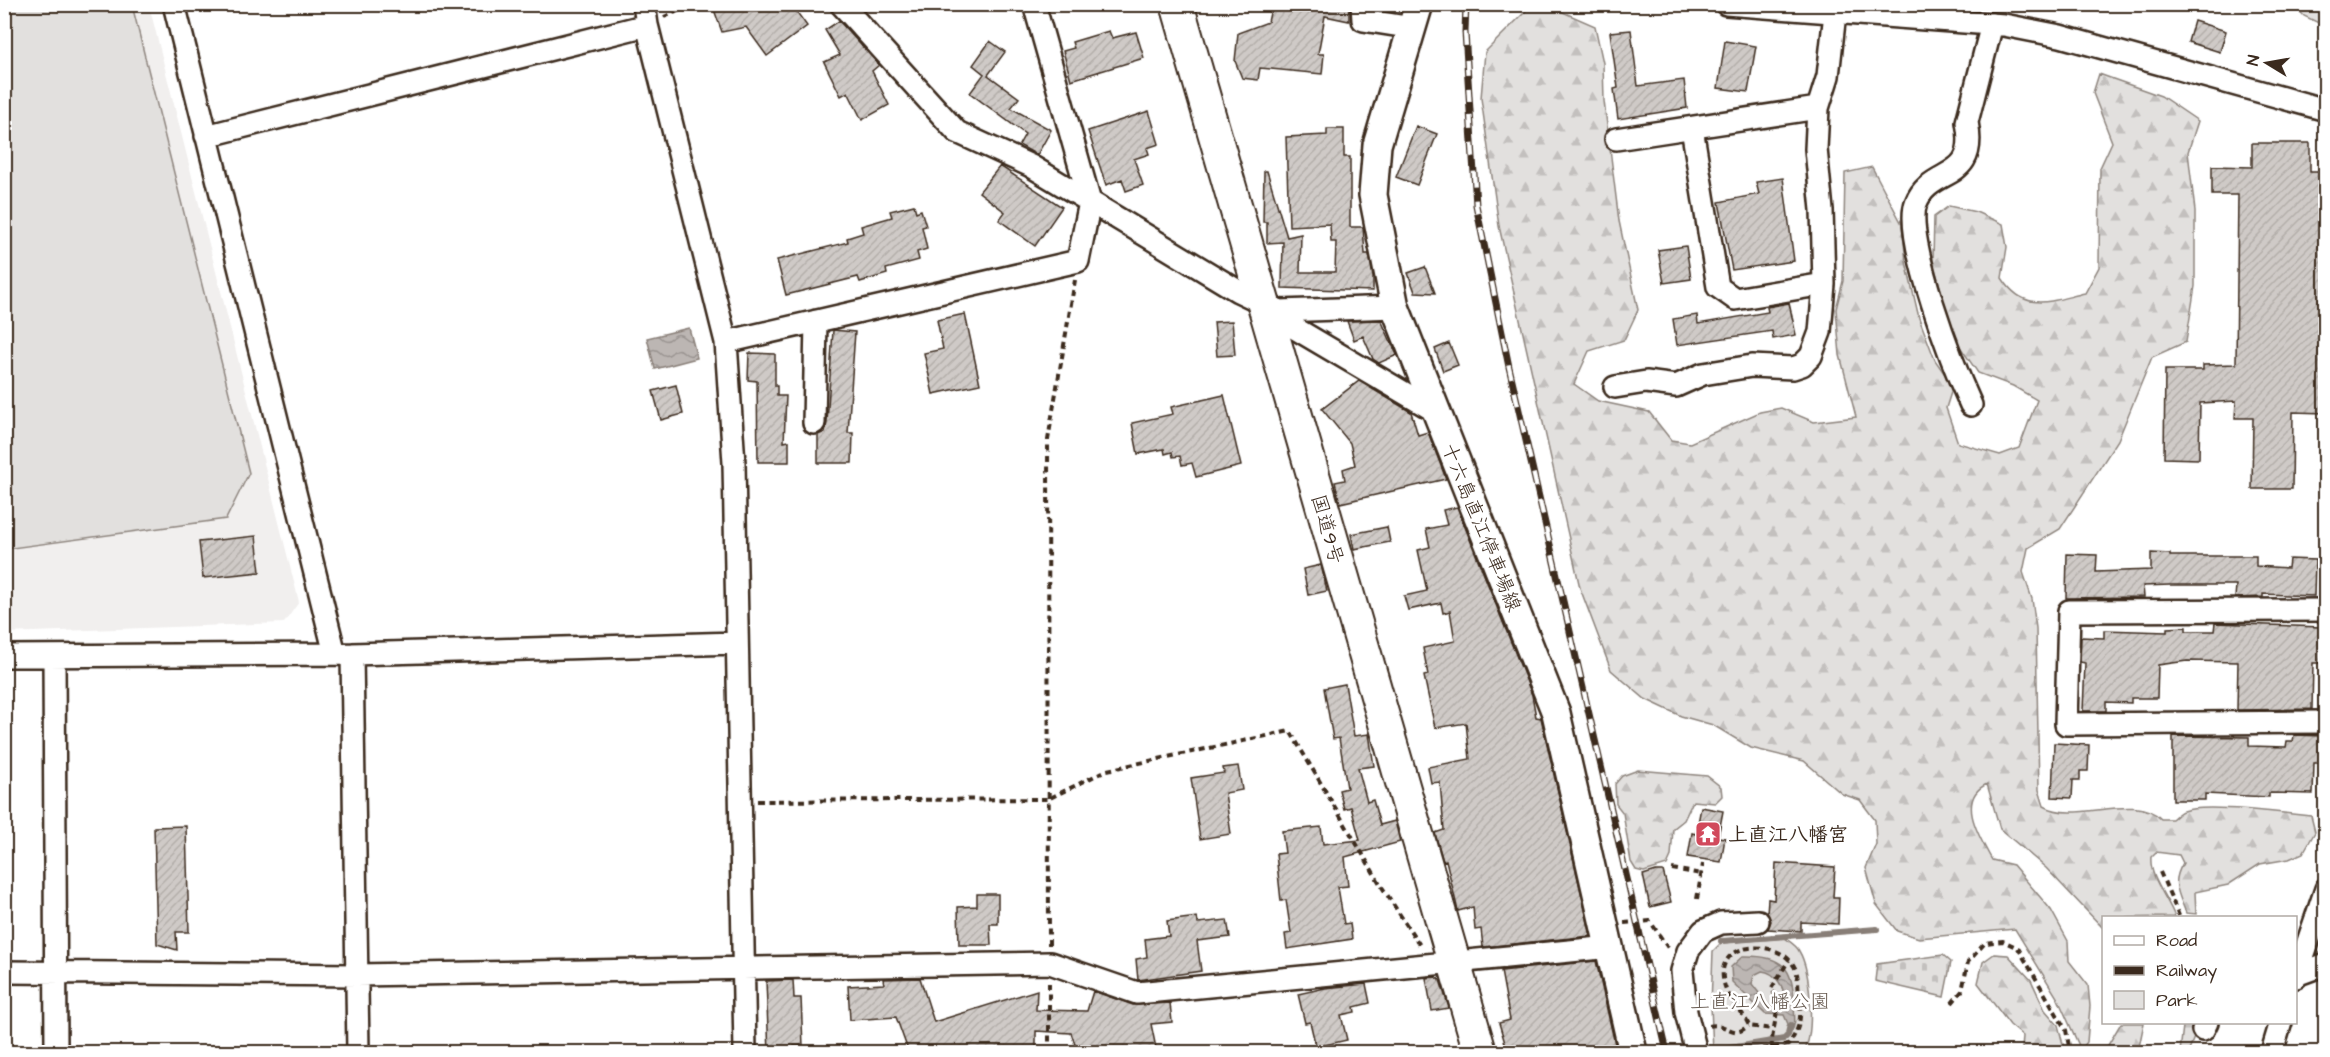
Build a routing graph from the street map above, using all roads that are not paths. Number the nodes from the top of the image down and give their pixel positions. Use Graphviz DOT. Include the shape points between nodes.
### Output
graph roads {
  1 [pos="174,4"];
  2 [pos="841,4"];
  3 [pos="1034,4"];
  4 [pos="1177,4"];
  5 [pos="1362,4"];
  6 [pos="1726,4"];
  7 [pos="1868,9"];
  8 [pos="1835,13"];
  9 [pos="645,14"];
  10 [pos="1416,16"];
  11 [pos="1992,24"];
  12 [pos="1818,108"];
  13 [pos="2325,110"];
  14 [pos="1692,128"];
  15 [pos="206,136"];
  16 [pos="1616,139"];
  17 [pos="1090,202"];
  18 [pos="1824,284"];
  19 [pos="1395,307"];
  20 [pos="1272,308"];
  21 [pos="816,321"];
  22 [pos="726,342"];
  23 [pos="1615,387"];
  24 [pos="1971,405"];
  25 [pos="1435,411"];
  26 [pos="814,423"];
  27 [pos="2325,610"];
  28 [pos="737,643"];
  29 [pos="343,654"];
  30 [pos="4,656"];
  31 [pos="54,656"];
  32 [pos="2325,722"];
  33 [pos="2325,889"];
  34 [pos="1758,921"];
  35 [pos="1608,937"];
  36 [pos="2325,964"];
  37 [pos="1443,965"];
  38 [pos="742,966"];
  39 [pos="4,972"];
  40 [pos="56,972"];
  41 [pos="2297,973"];
  42 [pos="357,975"];
  43 [pos="2297,976"];
  44 [pos="2281,1024"];
  45 [pos="1699,1031"];
  46 [pos="56,1053"];
  47 [pos="358,1053"];
  48 [pos="745,1053"];
  49 [pos="1480,1053"];
  50 [pos="1633,1053"];
  51 [pos="1699,1053"];
  52 [pos="2272,1053"];
  1 -- 15 [label="street"];
  2 -- 17 [label="street" via="957,132 1030,166"];
  3 -- 17 [label="street"];
  4 -- 20 [label="highway, 国道9号"];
  5 -- 10 [label="street" via="1363,20"];
  6 -- 8 [label="street"];
  7 -- 8 [label="street"];
  7 -- 11 [label="street"];
  8 -- 12 [label="street" via="1828,76"];
  9 -- 15 [label="street"];
  9 -- 22 [label="street"];
  10 -- 19 [label="main road, 十六島直江停車場線" via="1377,145 1373,195"];
  11 -- 13 [label="street" via="2060,36"];
  11 -- 24 [label="street" via="1967,122 1968,155 1953,172 1927,189 1916,203 1914,218 1921,261 1945,345"];
  12 -- 14 [label="street"];
  12 -- 18 [label="street" via="1816,149"];
  14 -- 16 [label="street"];
  14 -- 18 [label="street" via="1718,286 1735,299"];
  15 -- 29 [label="street"];
  17 -- 20 [label="street"];
  17 -- 21 [label="street" via="1078,261"];
  18 -- 23 [label="street" via="1820,332 1811,356 1802,364 1793,368 1752,366 1703,374 1676,386 1646,382"];
  19 -- 20 [label="street"];
  19 -- 25 [label="main road, 十六島直江停車場線"];
  20 -- 25 [label="street" via="1286,322"];
  20 -- 37 [label="highway, 国道9号"];
  21 -- 22 [label="street"];
  21 -- 26 [label="street"];
  22 -- 28 [label="street" via="734,463"];
  25 -- 35 [label="main road, 十六島直江停車場線" via="1556,713"];
  27 -- 32 [label="street" via="2069,611 2066,724"];
  28 -- 29 [label="street"];
  28 -- 38 [label="street"];
  29 -- 31 [label="street"];
  29 -- 42 [label="street"];
  30 -- 31 [label="street"];
  31 -- 40 [label="street"];
  33 -- 41 [label="street"];
  34 -- 51 [label="street" via="1721,923 1703,931 1688,951 1682,971 1686,1012"];
  35 -- 37 [label="street"];
  35 -- 50 [label="main road, 十六島直江停車場線"];
  36 -- 43 [label="street"];
  37 -- 38 [label="street" via="1137,993 1050,963"];
  37 -- 49 [label="highway, 国道9号"];
  38 -- 42 [label="street"];
  38 -- 48 [label="street"];
  39 -- 40 [label="street"];
  40 -- 42 [label="street"];
  40 -- 46 [label="street"];
  42 -- 47 [label="street"];
  44 -- 52 [label="street"];
  45 -- 51 [label="street"];
}
